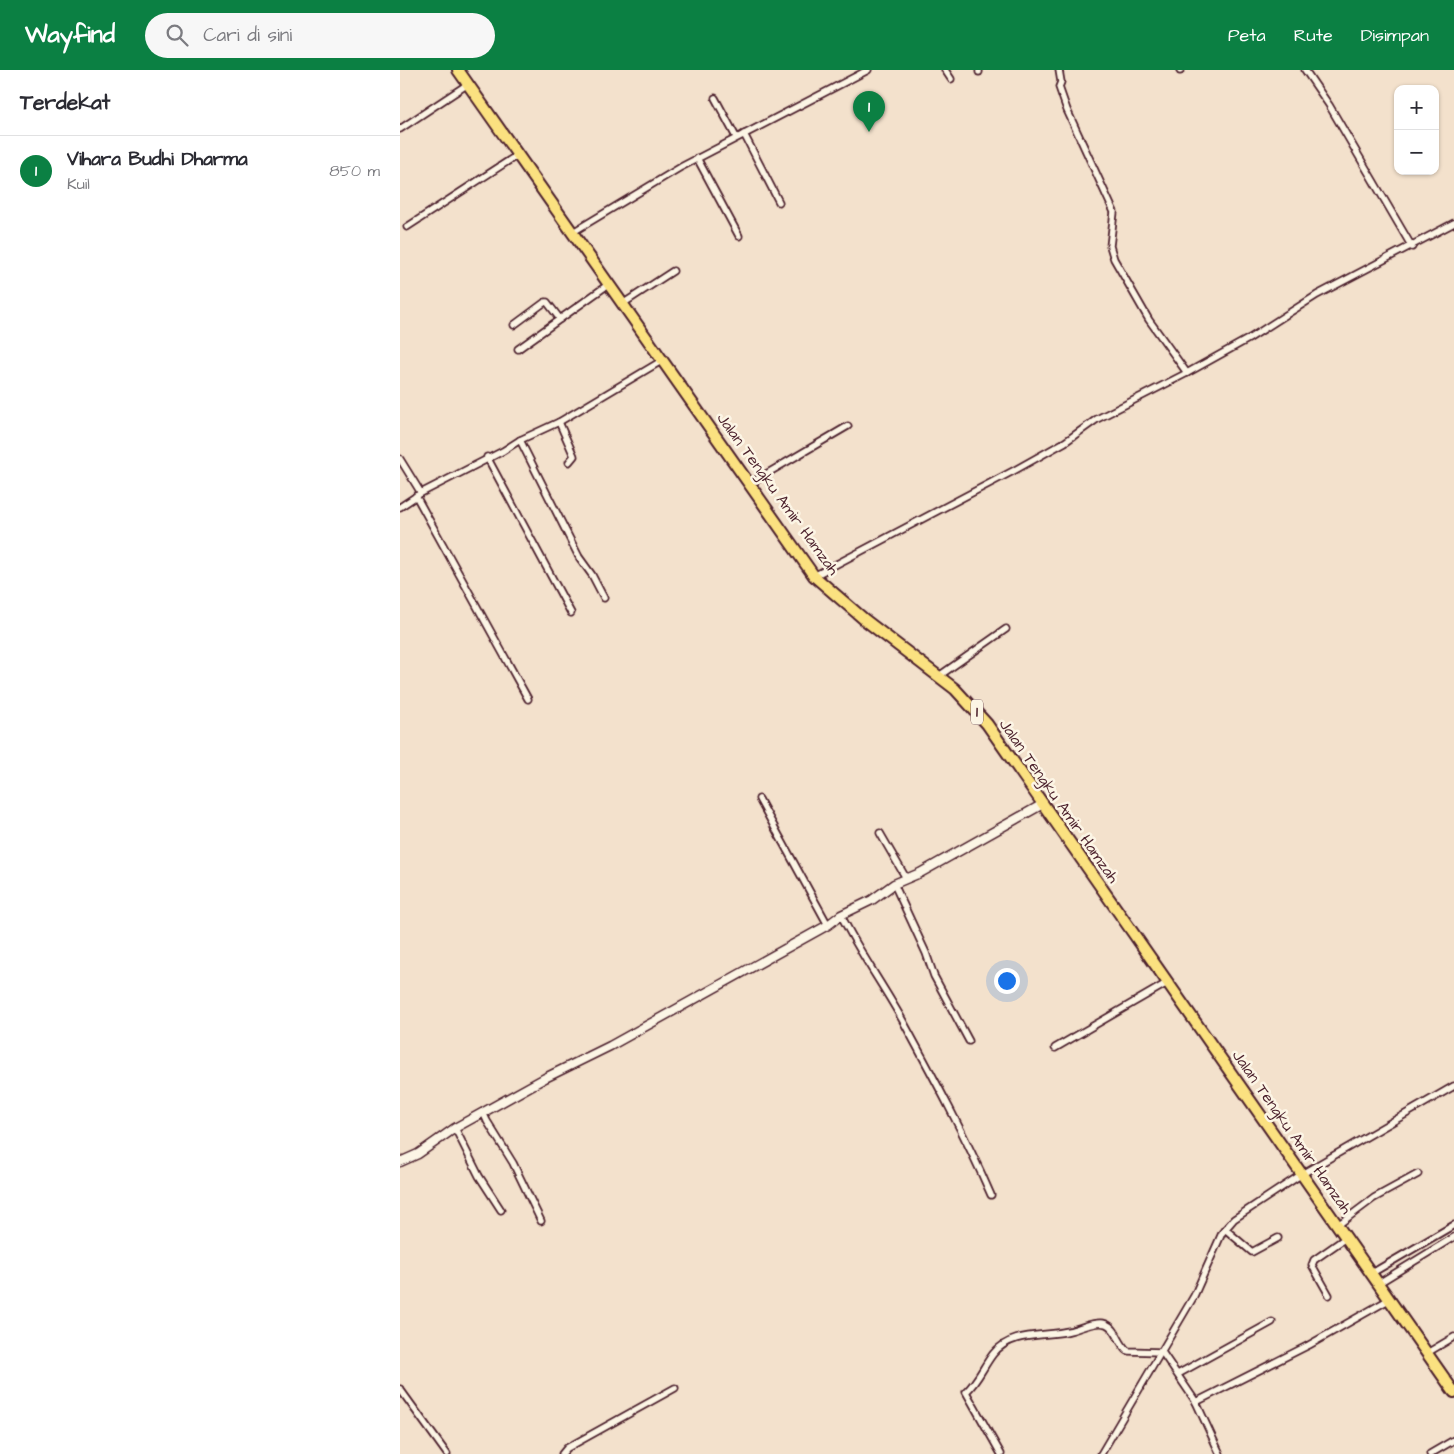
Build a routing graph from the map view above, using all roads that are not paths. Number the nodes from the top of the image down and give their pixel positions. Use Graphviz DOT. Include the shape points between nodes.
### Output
graph roads {
  1 [pos="458,70"];
  2 [pos="868,70"];
  3 [pos="945,70"];
  4 [pos="1059,70"];
  5 [pos="1305,70"];
  6 [pos="951,79"];
  7 [pos="468,84"];
  8 [pos="715,98"];
  9 [pos="400,129"];
  10 [pos="744,134"];
  11 [pos="736,137"];
  12 [pos="518,154"];
  13 [pos="696,158"];
  14 [pos="779,202"];
  15 [pos="1454,223"];
  16 [pos="407,227"];
  17 [pos="573,232"];
  18 [pos="739,236"];
  19 [pos="1412,247"];
  20 [pos="673,271"];
  21 [pos="609,284"];
  22 [pos="624,303"];
  23 [pos="560,319"];
  24 [pos="514,325"];
  25 [pos="518,349"];
  26 [pos="663,360"];
  27 [pos="1187,373"];
  28 [pos="559,422"];
  29 [pos="848,426"];
  30 [pos="520,440"];
  31 [pos="487,458"];
  32 [pos="400,459"];
  33 [pos="569,462"];
  34 [pos="749,484"];
  35 [pos="418,494"];
  36 [pos="400,507"];
  37 [pos="814,576"];
  38 [pos="604,598"];
  39 [pos="571,613"];
  40 [pos="1006,629"];
  41 [pos="939,676"];
  42 [pos="528,699"];
  43 [pos="759,799"];
  44 [pos="1043,804"];
  45 [pos="880,833"];
  46 [pos="906,878"];
  47 [pos="894,884"];
  48 [pos="841,915"];
  49 [pos="828,924"];
  50 [pos="1167,983"];
  51 [pos="969,1041"];
  52 [pos="1055,1048"];
  53 [pos="1454,1086"];
  54 [pos="484,1112"];
  55 [pos="455,1128"];
  56 [pos="400,1162"];
  57 [pos="1302,1174"];
  58 [pos="1418,1174"];
  59 [pos="991,1195"];
  60 [pos="501,1210"];
  61 [pos="541,1221"];
  62 [pos="1338,1225"];
  63 [pos="1454,1225"];
  64 [pos="1224,1231"];
  65 [pos="1346,1237"];
  66 [pos="1454,1237"];
  67 [pos="1278,1238"];
  68 [pos="1372,1273"];
  69 [pos="1379,1283"];
  70 [pos="1329,1295"];
  71 [pos="1390,1299"];
  72 [pos="1272,1322"];
  73 [pos="1454,1337"];
  74 [pos="1162,1352"];
  75 [pos="1427,1353"];
  76 [pos="1178,1374"];
  77 [pos="400,1388"];
  78 [pos="675,1388"];
  79 [pos="1454,1392"];
  80 [pos="1196,1402"];
  81 [pos="1454,1440"];
  82 [pos="448,1454"];
  83 [pos="562,1454"];
  84 [pos="1000,1454"];
  85 [pos="1101,1454"];
  86 [pos="1220,1454"];
  87 [pos="1430,1454"];
  1 -- 7 [label="highway, Jalan Tengku Amir Hamzah / 1"];
  2 -- 10 [label="street"];
  3 -- 6 [label="street"];
  4 -- 27 [label="street" via="1067,110 1114,212 1112,255 1149,320"];
  5 -- 19 [label="street"];
  7 -- 9 [label="street"];
  7 -- 12 [label="highway, Jalan Tengku Amir Hamzah / 1"];
  8 -- 11 [label="street"];
  10 -- 11 [label="street"];
  10 -- 14 [label="street"];
  11 -- 13 [label="street"];
  12 -- 16 [label="street"];
  12 -- 17 [label="highway, Jalan Tengku Amir Hamzah / 1"];
  13 -- 17 [label="street"];
  13 -- 18 [label="street"];
  15 -- 19 [label="street"];
  17 -- 21 [label="highway, Jalan Tengku Amir Hamzah / 1"];
  19 -- 27 [label="street" via="1318,295"];
  20 -- 22 [label="street"];
  21 -- 22 [label="highway, Jalan Tengku Amir Hamzah / 1"];
  21 -- 23 [label="street"];
  22 -- 26 [label="highway, Jalan Tengku Amir Hamzah / 1"];
  23 -- 24 [label="street" via="545,302"];
  23 -- 25 [label="street"];
  26 -- 28 [label="street"];
  26 -- 34 [label="highway, Jalan Tengku Amir Hamzah / 1"];
  27 -- 37 [label="street" via="1097,419 1065,442 1015,470"];
  28 -- 30 [label="street"];
  28 -- 33 [label="street" via="574,456"];
  29 -- 34 [label="street"];
  30 -- 31 [label="street"];
  30 -- 38 [label="street" via="579,558"];
  31 -- 35 [label="street"];
  31 -- 39 [label="street"];
  32 -- 35 [label="street"];
  34 -- 37 [label="highway, Jalan Tengku Amir Hamzah / 1"];
  35 -- 36 [label="street"];
  35 -- 42 [label="street"];
  37 -- 41 [label="highway, Jalan Tengku Amir Hamzah / 1"];
  40 -- 41 [label="street"];
  41 -- 44 [label="highway, Jalan Tengku Amir Hamzah / 1" via="962,695 987,724"];
  43 -- 49 [label="street"];
  44 -- 46 [label="street"];
  44 -- 50 [label="highway, Jalan Tengku Amir Hamzah / 1"];
  45 -- 46 [label="street"];
  46 -- 47 [label="street"];
  47 -- 48 [label="street" via="872,900"];
  47 -- 51 [label="street" via="934,976"];
  48 -- 49 [label="street"];
  48 -- 59 [label="street" via="965,1135"];
  49 -- 54 [label="street" via="610,1046"];
  50 -- 52 [label="street"];
  50 -- 57 [label="highway, Jalan Tengku Amir Hamzah / 1"];
  53 -- 57 [label="street"];
  54 -- 55 [label="street"];
  54 -- 61 [label="street"];
  55 -- 56 [label="street" via="418,1154"];
  55 -- 60 [label="street" via="479,1176"];
  57 -- 62 [label="highway, Jalan Tengku Amir Hamzah / 1"];
  57 -- 64 [label="street" via="1241,1213"];
  58 -- 62 [label="street" via="1374,1198"];
  62 -- 65 [label="highway, Jalan Tengku Amir Hamzah / 1"];
  63 -- 68 [label="street"];
  64 -- 67 [label="street" via="1252,1252"];
  64 -- 74 [label="street" via="1194,1296"];
  65 -- 68 [label="highway, Jalan Tengku Amir Hamzah / 1"];
  65 -- 70 [label="street" via="1314,1260 1312,1265"];
  66 -- 69 [label="street"];
  68 -- 69 [label="highway, Jalan Tengku Amir Hamzah / 1"];
  69 -- 71 [label="highway, Jalan Tengku Amir Hamzah / 1"];
  71 -- 75 [label="highway, Jalan Tengku Amir Hamzah / 1"];
  71 -- 80 [label="street" via="1309,1345"];
  72 -- 76 [label="street"];
  73 -- 75 [label="street"];
  74 -- 76 [label="street"];
  74 -- 84 [label="street" via="1128,1350 1110,1326 1101,1324 1029,1336 1002,1347 993,1354 980,1377 966,1392"];
  74 -- 85 [label="street"];
  75 -- 79 [label="highway, Jalan Tengku Amir Hamzah / 1"];
  76 -- 80 [label="street"];
  77 -- 82 [label="street"];
  78 -- 83 [label="street" via="567,1448"];
  80 -- 86 [label="street"];
  81 -- 87 [label="street"];
}
